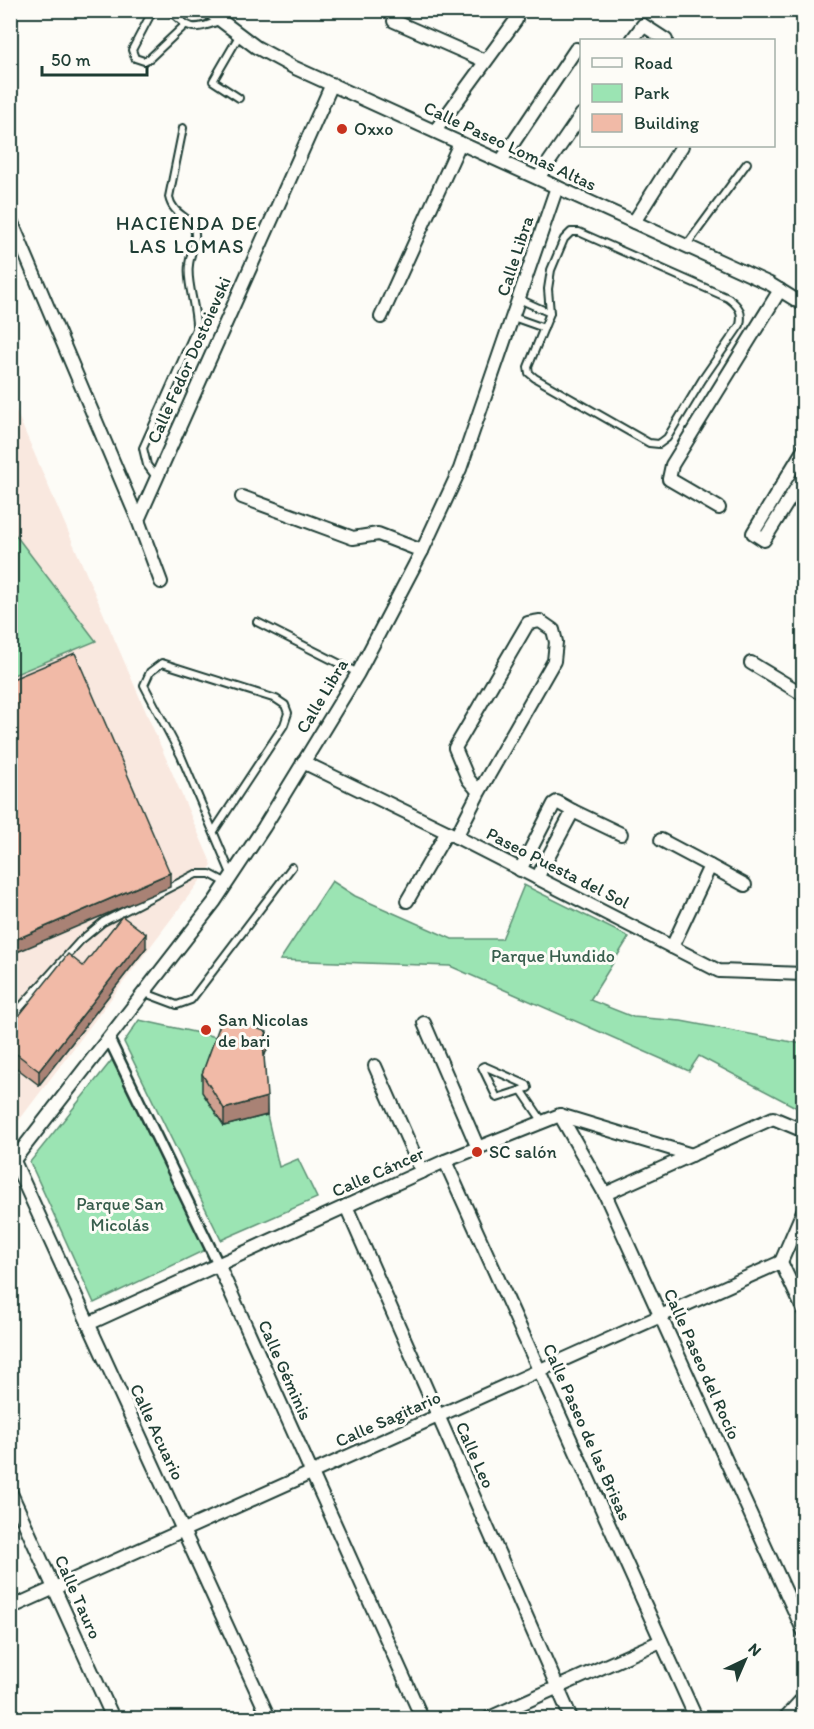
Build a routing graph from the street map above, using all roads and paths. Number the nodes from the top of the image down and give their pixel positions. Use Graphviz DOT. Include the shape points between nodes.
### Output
graph roads {
  1 [pos="153,10"];
  2 [pos="169,10"];
  3 [pos="207,10"];
  4 [pos="516,20"];
  5 [pos="219,21"];
  6 [pos="394,21"];
  7 [pos="185,25"];
  8 [pos="239,36"];
  9 [pos="633,39"];
  10 [pos="664,39"];
  11 [pos="576,49"];
  12 [pos="485,62"];
  13 [pos="332,84"];
  14 [pos="239,98"];
  15 [pos="580,117"];
  16 [pos="183,128"];
  17 [pos="435,131"];
  18 [pos="460,143"];
  19 [pos="681,147"];
  20 [pos="501,161"];
  21 [pos="747,164"];
  22 [pos="537,178"];
  23 [pos="557,187"];
  24 [pos="10,218"];
  25 [pos="634,222"];
  26 [pos="686,246"];
  27 [pos="780,290"];
  28 [pos="519,299"];
  29 [pos="804,305"];
  30 [pos="550,313"];
  31 [pos="381,317"];
  32 [pos="513,317"];
  33 [pos="544,328"];
  34 [pos="804,449"];
  35 [pos="804,476"];
  36 [pos="157,477"];
  37 [pos="242,497"];
  38 [pos="719,508"];
  39 [pos="138,520"];
  40 [pos="422,551"];
  41 [pos="161,582"];
  42 [pos="257,622"];
  43 [pos="751,663"];
  44 [pos="358,673"];
  45 [pos="804,695"];
  46 [pos="303,762"];
  47 [pos="479,792"];
  48 [pos="573,811"];
  49 [pos="214,831"];
  50 [pos="621,834"];
  51 [pos="452,835"];
  52 [pos="661,840"];
  53 [pos="710,866"];
  54 [pos="292,867"];
  55 [pos="520,870"];
  56 [pos="537,878"];
  57 [pos="229,879"];
  58 [pos="745,885"];
  59 [pos="407,901"];
  60 [pos="672,947"];
  61 [pos="803,974"];
  62 [pos="145,993"];
  63 [pos="10,1019"];
  64 [pos="424,1023"];
  65 [pos="109,1039"];
  66 [pos="375,1066"];
  67 [pos="522,1091"];
  68 [pos="560,1116"];
  69 [pos="543,1122"];
  70 [pos="804,1131"];
  71 [pos="478,1148"];
  72 [pos="692,1155"];
  73 [pos="445,1161"];
  74 [pos="12,1163"];
  75 [pos="422,1172"];
  76 [pos="605,1194"];
  77 [pos="346,1206"];
  78 [pos="804,1209"];
  79 [pos="781,1262"];
  80 [pos="218,1264"];
  81 [pos="804,1311"];
  82 [pos="661,1316"];
  83 [pos="87,1324"];
  84 [pos="539,1371"];
  85 [pos="438,1416"];
  86 [pos="312,1473"];
  87 [pos="10,1491"];
  88 [pos="183,1531"];
  89 [pos="54,1588"];
  90 [pos="10,1608"];
  91 [pos="804,1632"];
  92 [pos="661,1641"];
  93 [pos="558,1688"];
  94 [pos="804,1697"];
  95 [pos="113,1719"];
  96 [pos="269,1719"];
  97 [pos="422,1719"];
  98 [pos="489,1719"];
  99 [pos="571,1719"];
  100 [pos="696,1719"];
  101 [pos="785,1719"];
  1 -- 7 [label="lane" via="132,50 135,58 150,58"];
  2 -- 7 [label="lane"];
  3 -- 5 [label="street, Calle Paseo Lomas Altas"];
  4 -- 12 [label="street"];
  5 -- 7 [label="lane" via="198,29"];
  5 -- 8 [label="street, Calle Paseo Lomas Altas"];
  6 -- 12 [label="street"];
  8 -- 13 [label="street, Calle Paseo Lomas Altas" via="273,57"];
  8 -- 14 [label="lane" via="213,81"];
  9 -- 10 [label="street" via="643,25"];
  11 -- 20 [label="street"];
  12 -- 17 [label="street"];
  13 -- 17 [label="street, Calle Paseo Lomas Altas"];
  13 -- 36 [label="street, Calle Fedor Dostoievski"];
  15 -- 22 [label="street"];
  16 -- 36 [label="lane" via="169,197 171,206 193,226 195,235 188,267 196,329 143,448 147,465"];
  17 -- 18 [label="street, Calle Paseo Lomas Altas"];
  18 -- 20 [label="street, Calle Paseo Lomas Altas"];
  18 -- 31 [label="street"];
  19 -- 25 [label="street"];
  20 -- 22 [label="street, Calle Paseo Lomas Altas"];
  21 -- 26 [label="lane"];
  22 -- 23 [label="street, Calle Paseo Lomas Altas"];
  23 -- 25 [label="street, Calle Paseo Lomas Altas"];
  23 -- 28 [label="street, Calle Libra"];
  24 -- 39 [label="street"];
  25 -- 26 [label="street, Calle Paseo Lomas Altas"];
  26 -- 27 [label="street, Calle Paseo Lomas Altas"];
  27 -- 29 [label="street, Calle Paseo Lomas Altas"];
  27 -- 38 [label="street" via="672,465 669,479"];
  28 -- 30 [label="lane"];
  28 -- 32 [label="street, Calle Libra"];
  30 -- 33 [label="lane"];
  30 -- 33 [label="lane" via="551,270 564,240 571,232 579,232 728,298 742,316 740,325 667,438 659,444 649,443 530,373 528,367"];
  32 -- 33 [label="lane"];
  32 -- 40 [label="street, Calle Libra" via="460,469"];
  34 -- 35 [label="street" via="753,533 764,540"];
  36 -- 39 [label="street, Calle Fedor Dostoievski"];
  37 -- 40 [label="street" via="353,538 378,534"];
  39 -- 41 [label="street"];
  40 -- 44 [label="street, Calle Libra"];
  42 -- 44 [label="lane"];
  43 -- 45 [label="street"];
  44 -- 46 [label="street, Calle Libra"];
  46 -- 51 [label="street, Paseo Puesta del Sol"];
  46 -- 57 [label="street, Calle Libra"];
  47 -- 47 [label="street" via="468,779 455,748 528,623 540,621 553,630 554,661"];
  47 -- 51 [label="street"];
  48 -- 50 [label="street"];
  48 -- 55 [label="street" via="554,804"];
  48 -- 56 [label="street"];
  49 -- 49 [label="lane" via="144,685 150,672 162,663 276,699 285,705 288,714"];
  49 -- 57 [label="lane"];
  51 -- 55 [label="street, Paseo Puesta del Sol"];
  51 -- 59 [label="street"];
  52 -- 53 [label="street"];
  53 -- 58 [label="street"];
  53 -- 60 [label="street"];
  54 -- 62 [label="lane" via="192,1000 177,1005"];
  55 -- 56 [label="street, Paseo Puesta del Sol"];
  56 -- 60 [label="street, Paseo Puesta del Sol"];
  57 -- 62 [label="street, Calle Libra"];
  57 -- 63 [label="lane" via="196,874 103,921"];
  60 -- 61 [label="street, Paseo Puesta del Sol" via="719,971"];
  62 -- 65 [label="street, Calle Libra"];
  64 -- 71 [label="street"];
  65 -- 74 [label="street, Calle Libra"];
  65 -- 80 [label="street, Calle Géminis"];
  66 -- 75 [label="street"];
  67 -- 67 [label="lane" via="496,1098 483,1067 528,1086"];
  67 -- 69 [label="lane"];
  68 -- 69 [label="street, Calle Cáncer"];
  68 -- 72 [label="street"];
  68 -- 76 [label="street, Calle Paseo del Rocío"];
  69 -- 71 [label="street, Calle Cáncer"];
  70 -- 72 [label="street" via="773,1118"];
  71 -- 73 [label="street, Calle Cáncer"];
  72 -- 76 [label="street"];
  73 -- 75 [label="street, Calle Cáncer"];
  73 -- 84 [label="street, Calle Paseo de las Brisas"];
  74 -- 83 [label="street, Calle Acuario"];
  75 -- 77 [label="street, Calle Cáncer"];
  76 -- 82 [label="street, Calle Paseo del Rocío"];
  77 -- 80 [label="street, Calle Cáncer"];
  77 -- 85 [label="street, Calle Leo"];
  78 -- 79 [label="street"];
  79 -- 81 [label="street"];
  79 -- 82 [label="street, Calle Sagitario"];
  80 -- 83 [label="street, Calle Cáncer"];
  80 -- 86 [label="street, Calle Géminis"];
  82 -- 84 [label="street, Calle Sagitario"];
  82 -- 91 [label="street, Calle Paseo del Rocío"];
  83 -- 88 [label="street, Calle Acuario"];
  84 -- 85 [label="street, Calle Sagitario"];
  84 -- 92 [label="street, Calle Paseo de las Brisas"];
  85 -- 86 [label="street, Calle Sagitario"];
  85 -- 93 [label="street, Calle Leo"];
  86 -- 88 [label="street, Calle Sagitario"];
  86 -- 97 [label="street, Calle Géminis"];
  87 -- 89 [label="street, Calle Tauro"];
  88 -- 89 [label="street, Calle Sagitario"];
  88 -- 96 [label="street, Calle Acuario"];
  89 -- 90 [label="street, Calle Sagitario"];
  89 -- 95 [label="street, Calle Tauro"];
  92 -- 93 [label="street"];
  92 -- 100 [label="street, Calle Paseo de las Brisas"];
  93 -- 98 [label="street"];
  93 -- 99 [label="street, Calle Leo"];
  94 -- 101 [label="street"];
}
